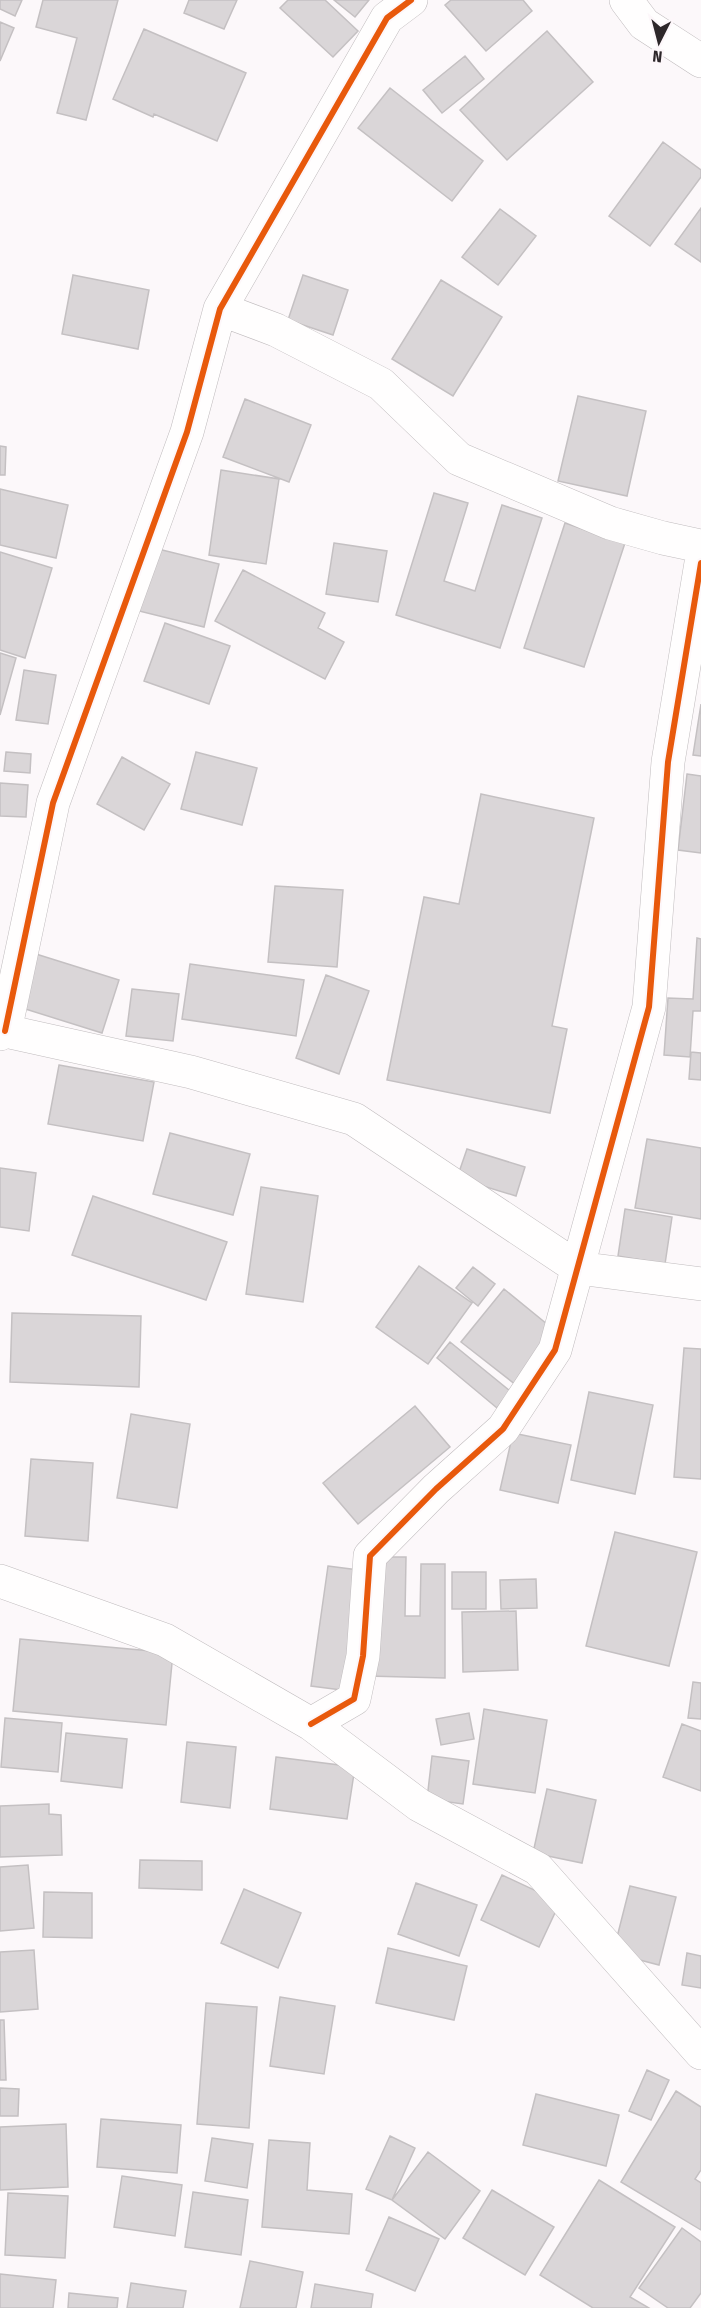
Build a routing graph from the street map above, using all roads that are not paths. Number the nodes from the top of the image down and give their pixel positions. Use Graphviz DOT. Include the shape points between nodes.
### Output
graph roads {
  1 [pos="411,0"];
  2 [pos="626,0"];
  3 [pos="701,60"];
  4 [pos="220,309"];
  5 [pos="701,546"];
  6 [pos="701,563"];
  7 [pos="3,1033"];
  8 [pos="578,1268"];
  9 [pos="701,1284"];
  10 [pos="0,1581"];
  11 [pos="311,1724"];
  12 [pos="701,2053"];
  1 -- 4 [label="street" via="387,18"];
  2 -- 3 [label="street" via="644,24"];
  4 -- 5 [label="street" via="276,330 381,384 459,459 610,524"];
  4 -- 7 [label="street" via="187,432 53,803"];
  6 -- 8 [label="street" via="668,762 649,1007"];
  7 -- 8 [label="street" via="191,1072 354,1119"];
  8 -- 9 [label="street"];
  8 -- 11 [label="street" via="555,1350 503,1429 370,1556 363,1656 354,1699"];
  10 -- 11 [label="street" via="165,1640"];
  11 -- 12 [label="street" via="419,1805 538,1869"];
}
